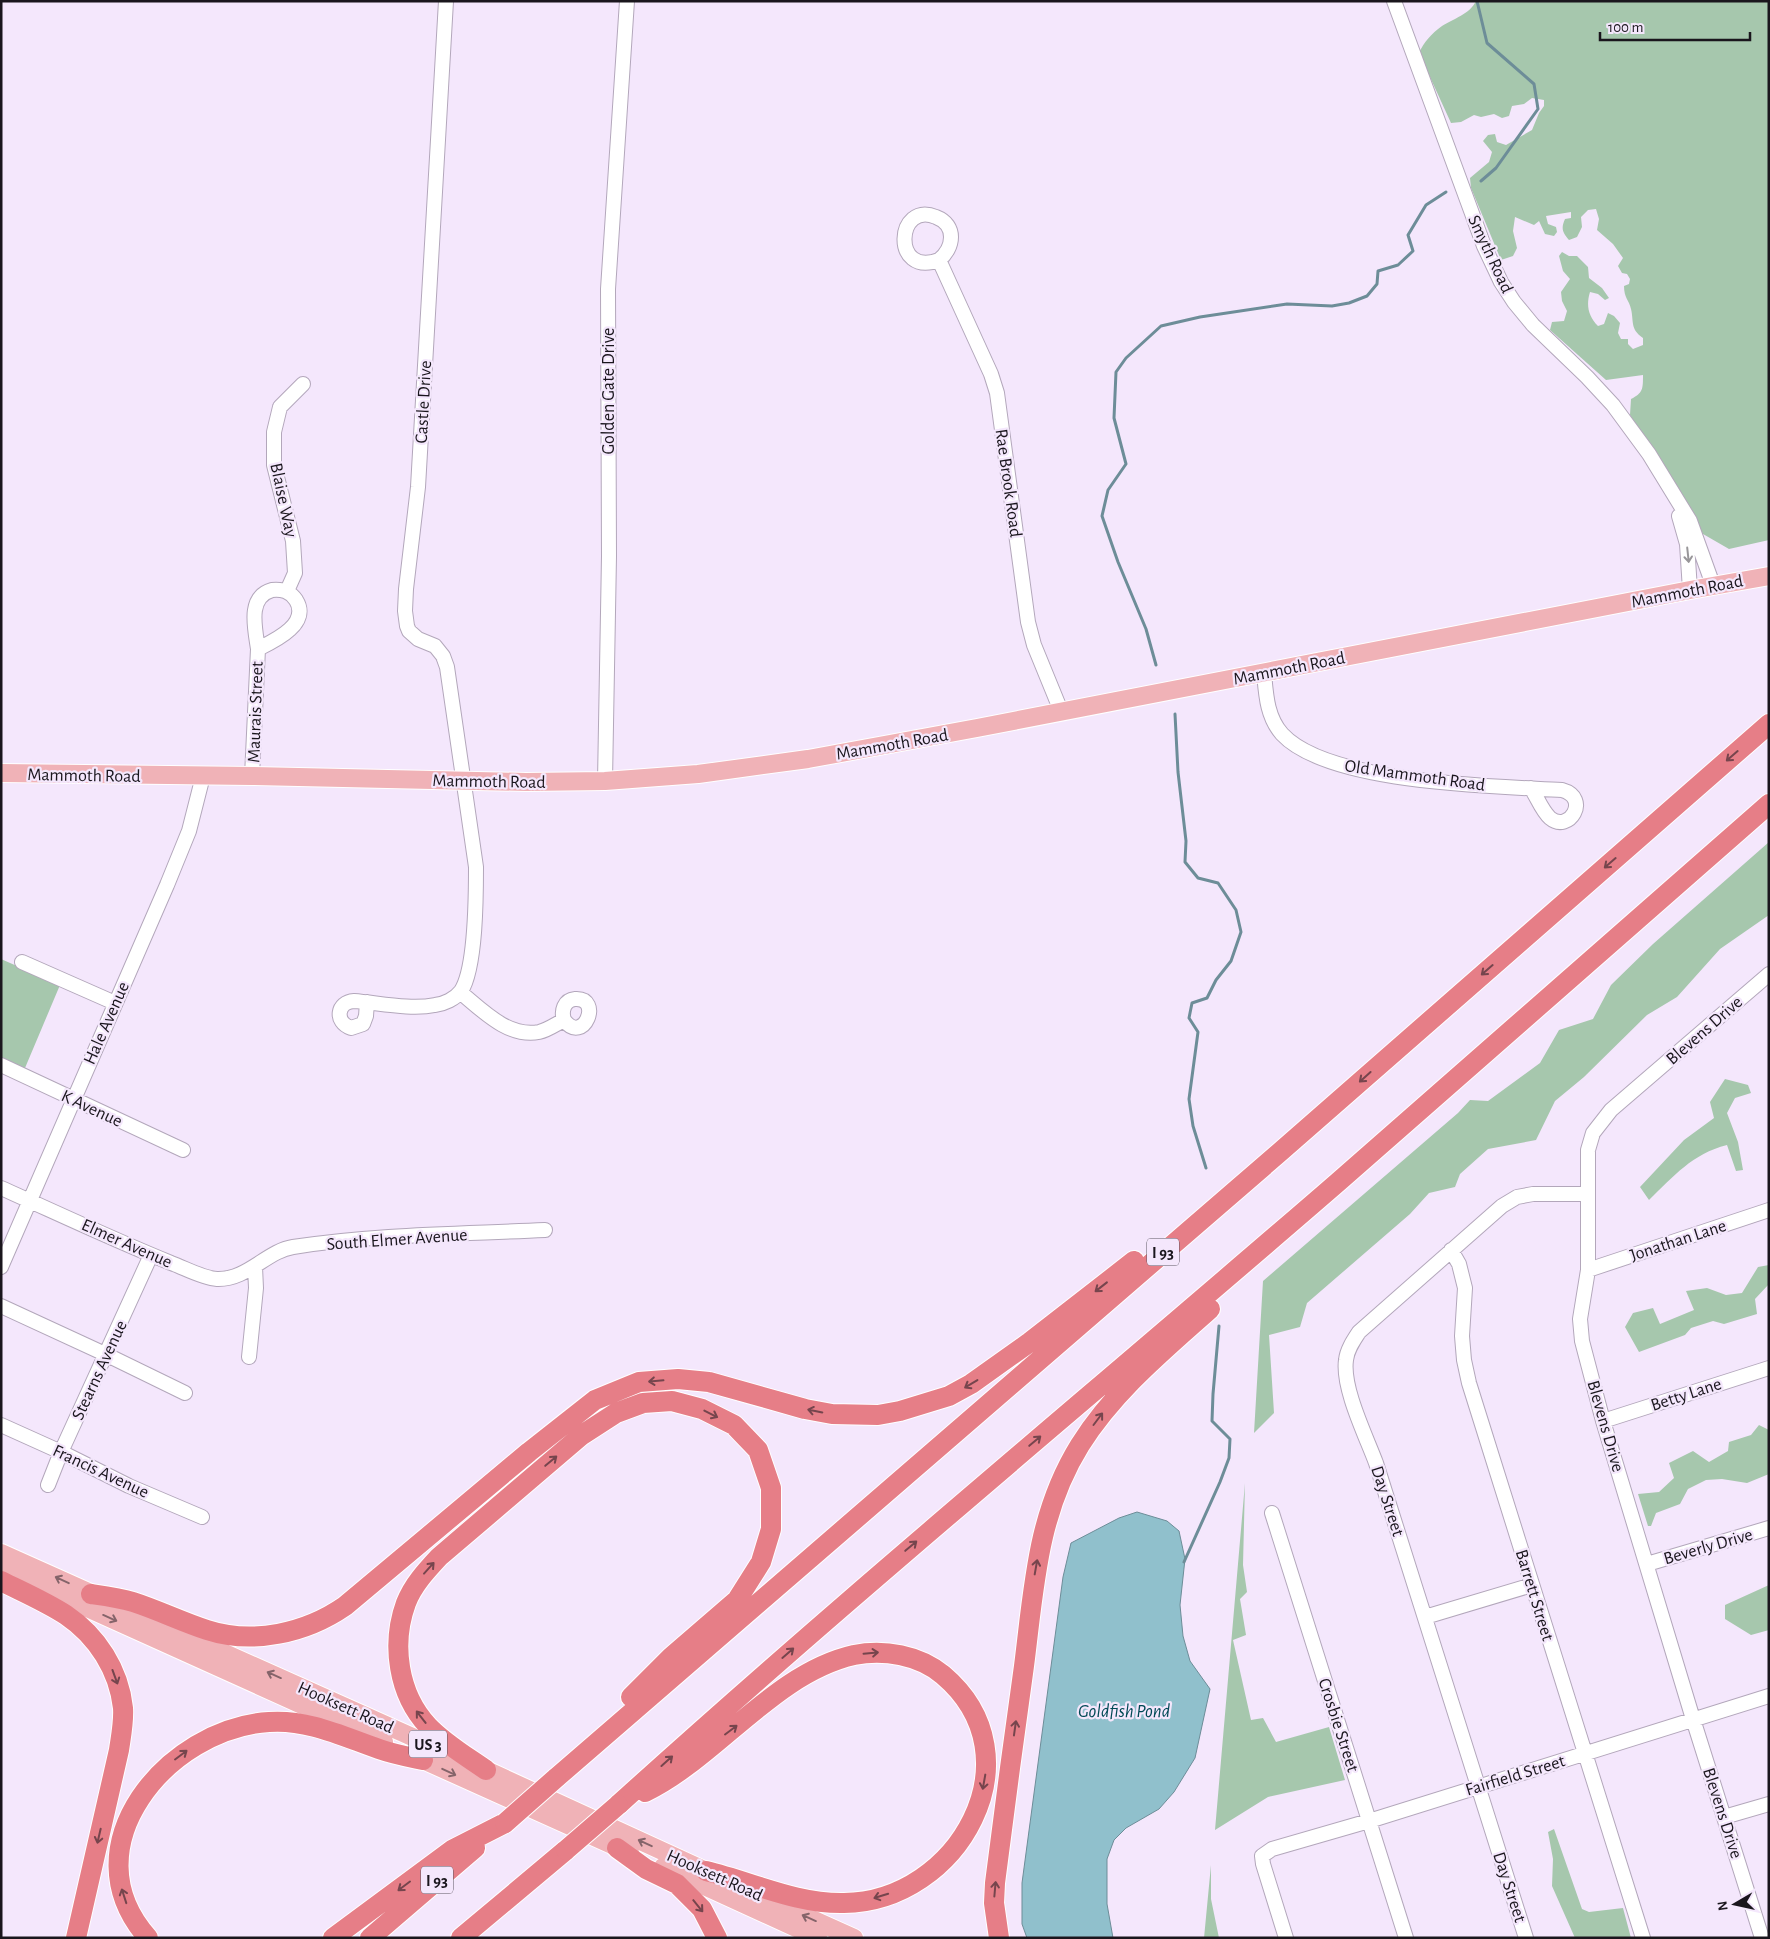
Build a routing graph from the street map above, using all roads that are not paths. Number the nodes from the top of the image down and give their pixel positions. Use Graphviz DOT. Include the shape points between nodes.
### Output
graph roads {
  1 [pos="446,1"];
  2 [pos="627,1"];
  3 [pos="1394,1"];
  4 [pos="939,260"];
  5 [pos="280,407"];
  6 [pos="1671,492"];
  7 [pos="1769,576"];
  8 [pos="1713,585"];
  9 [pos="1690,590"];
  10 [pos="287,591"];
  11 [pos="258,649"];
  12 [pos="1264,673"];
  13 [pos="1061,711"];
  14 [pos="1769,724"];
  15 [pos="1,773"];
  16 [pos="204,776"];
  17 [pos="252,776"];
  18 [pos="605,781"];
  19 [pos="463,782"];
  20 [pos="1531,788"];
  21 [pos="1769,804"];
  22 [pos="22,962"];
  23 [pos="1769,974"];
  24 [pos="460,992"];
  25 [pos="367,1002"];
  26 [pos="115,1003"];
  27 [pos="564,1020"];
  28 [pos="1,1065"];
  29 [pos="73,1099"];
  30 [pos="183,1150"];
  31 [pos="1336,1184"];
  32 [pos="1,1188"];
  33 [pos="1587,1194"];
  34 [pos="30,1201"];
  35 [pos="1769,1210"];
  36 [pos="1200,1221"];
  37 [pos="546,1230"];
  38 [pos="1451,1250"];
  39 [pos="151,1255"];
  40 [pos="1,1267"];
  41 [pos="255,1267"];
  42 [pos="1588,1270"];
  43 [pos="1,1306"];
  44 [pos="105,1354"];
  45 [pos="250,1357"];
  46 [pos="1769,1368"];
  47 [pos="185,1393"];
  48 [pos="1603,1421"];
  49 [pos="1,1425"];
  50 [pos="61,1452"];
  51 [pos="48,1485"];
  52 [pos="1272,1513"];
  53 [pos="202,1517"];
  54 [pos="1769,1528"];
  55 [pos="1,1553"];
  56 [pos="1647,1564"];
  57 [pos="1,1569"];
  58 [pos="1,1581"];
  59 [pos="1532,1585"];
  60 [pos="91,1594"];
  61 [pos="1425,1618"];
  62 [pos="1769,1696"];
  63 [pos="1693,1719"];
  64 [pos="587,1752"];
  65 [pos="1585,1753"];
  66 [pos="423,1760"];
  67 [pos="486,1770"];
  68 [pos="1478,1787"];
  69 [pos="1769,1804"];
  70 [pos="618,1805"];
  71 [pos="1724,1817"];
  72 [pos="1369,1821"];
  73 [pos="505,1823"];
  74 [pos="617,1848"];
  75 [pos="566,1850"];
  76 [pos="706,1871"];
  77 [pos="76,1938"];
  78 [pos="148,1938"];
  79 [pos="333,1938"];
  80 [pos="370,1938"];
  81 [pos="461,1938"];
  82 [pos="482,1938"];
  83 [pos="717,1938"];
  84 [pos="818,1938"];
  85 [pos="854,1938"];
  86 [pos="999,1938"];
  87 [pos="1286,1938"];
  88 [pos="1406,1938"];
  89 [pos="1526,1938"];
  90 [pos="1643,1938"];
  91 [pos="1762,1938"];
  1 -- 19 [label="street, Castle Drive" via="418,487 405,611 410,631 418,639 435,646 443,656"];
  2 -- 18 [label="street, Golden Gate Drive" via="608,289 609,556"];
  3 -- 6 [label="street, Smyth Road" via="1484,246 1501,282 1533,325 1614,406 1649,454"];
  4 -- 13 [label="street, Rae Brook Road" via="997,393 1028,622"];
  5 -- 10 [label="street, Blaise Way" via="274,432 274,465 293,541 295,573"];
  6 -- 8 [label="street, Smyth Road" via="1690,521"];
  6 -- 9 [label="street, Smyth Road, one-way" via="1686,544"];
  7 -- 8 [label="main road, Mammoth Road"];
  8 -- 9 [label="main road, Mammoth Road"];
  9 -- 12 [label="main road, Mammoth Road"];
  10 -- 11 [label="street, Maurais Street" via="272,590 260,597 255,618"];
  10 -- 11 [label="street, Maurais Street" via="294,596 300,609 297,621 276,640"];
  11 -- 17 [label="street, Maurais Street"];
  12 -- 13 [label="main road, Mammoth Road"];
  12 -- 20 [label="street, Old Mammoth Road" via="1275,725 1297,746 1327,761 1380,774"];
  13 -- 18 [label="main road, Mammoth Road" via="808,759 698,774"];
  14 -- 36 [label="highway, I 93, one-way"];
  15 -- 16 [label="main road, Mammoth Road"];
  16 -- 17 [label="main road, Mammoth Road"];
  16 -- 26 [label="street, Hale Avenue" via="189,831"];
  17 -- 19 [label="main road, Mammoth Road"];
  18 -- 19 [label="main road, Mammoth Road"];
  19 -- 24 [label="street, Castle Drive" via="473,839 476,897 469,965"];
  21 -- 31 [label="highway"];
  22 -- 26 [label="street"];
  23 -- 33 [label="street, Blevens Drive" via="1604,1117 1589,1141"];
  24 -- 25 [label="street" via="436,1005"];
  24 -- 27 [label="street" via="494,1019 514,1030 539,1032"];
  26 -- 29 [label="street, Hale Avenue"];
  28 -- 29 [label="street, K Avenue"];
  29 -- 30 [label="street, K Avenue"];
  29 -- 34 [label="street, Hale Avenue"];
  70 -- 31 [label="highway, one-way" via="847,1601"];
  86 -- 31 [label="highway, one-way" via="994,1912 995,1883 1034,1576 1045,1524 1067,1470 1079,1446 1112,1401 1273,1253"];
  32 -- 34 [label="street, Elmer Avenue"];
  33 -- 38 [label="street, Day Street" via="1517,1197"];
  33 -- 42 [label="street, Blevens Drive"];
  34 -- 39 [label="street, Elmer Avenue"];
  34 -- 40 [label="street, Hale Avenue"];
  35 -- 42 [label="street, Jonathan Lane"];
  36 -- 60 [label="highway, one-way" via="1150,1249 978,1379 949,1396 924,1404 878,1415 832,1414 708,1382 678,1379 639,1382 595,1400 528,1452 374,1583 331,1616 313,1624 272,1635 228,1635 200,1628 131,1601"];
  36 -- 64 [label="highway, I 93"];
  37 -- 41 [label="street, South Elmer Avenue" via="348,1240 290,1248"];
  38 -- 59 [label="street, Barrett Street" via="1459,1264 1465,1288 1462,1336 1469,1383"];
  38 -- 61 [label="street, Day Street" via="1359,1332 1346,1360 1350,1393 1376,1463"];
  39 -- 41 [label="street, Elmer Avenue" via="215,1279"];
  39 -- 44 [label="street, Stearns Avenue"];
  41 -- 45 [label="street"];
  42 -- 48 [label="street, Blevens Drive" via="1580,1319 1581,1333"];
  43 -- 44 [label="street"];
  44 -- 47 [label="street"];
  44 -- 50 [label="street, Stearns Avenue"];
  46 -- 48 [label="street, Betty Lane"];
  48 -- 56 [label="street, Blevens Drive"];
  49 -- 50 [label="street, Francis Avenue"];
  50 -- 51 [label="street, Stearns Avenue"];
  50 -- 53 [label="street, Francis Avenue"];
  52 -- 72 [label="street, Crosbie Street"];
  54 -- 56 [label="street, Beverly Drive"];
  60 -- 55 [label="main road, Hooksett Road / US 3, one-way"];
  56 -- 63 [label="street, Blevens Drive"];
  57 -- 66 [label="main road, Hooksett Road / US 3, one-way"];
  58 -- 77 [label="highway, one-way" via="66,1615 84,1629 111,1665 121,1696 119,1750"];
  59 -- 61 [label="street"];
  59 -- 65 [label="street, Barrett Street"];
  67 -- 60 [label="main road, Hooksett Road / US 3, one-way"];
  61 -- 68 [label="street, Day Street"];
  62 -- 63 [label="street, Fairfield Street"];
  63 -- 65 [label="street, Fairfield Street"];
  63 -- 71 [label="street, Blevens Drive"];
  67 -- 64 [label="highway, one-way" via="428,1726 408,1696 402,1678 398,1640 406,1603 414,1587 424,1572 476,1524 582,1435 616,1413 643,1402 663,1401 702,1409 734,1426 758,1450 771,1488 771,1529 761,1562 736,1600 671,1657 602,1727"];
  64 -- 73 [label="highway, I 93, bridge"];
  65 -- 68 [label="street, Fairfield Street"];
  65 -- 90 [label="street, Barrett Street"];
  66 -- 74 [label="main road, Hooksett Road / US 3, one-way"];
  78 -- 66 [label="highway, one-way" via="137,1925 122,1892 119,1854 122,1837 135,1806 146,1791 160,1773 189,1749 240,1726 271,1722 314,1727"];
  76 -- 67 [label="main road, Hooksett Road / US 3, one-way"];
  68 -- 72 [label="street, Fairfield Street"];
  68 -- 89 [label="street, Day Street"];
  69 -- 71 [label="street"];
  70 -- 75 [label="highway, bridge"];
  70 -- 76 [label="highway, one-way" via="673,1776 800,1678 853,1656 884,1652 928,1665 953,1684 975,1714 986,1745 987,1763 979,1804 962,1838 950,1852 937,1866 904,1888 867,1900 845,1903 810,1901"];
  71 -- 91 [label="street, Blevens Drive"];
  72 -- 87 [label="street, Fairfield Street" via="1272,1850 1262,1856"];
  72 -- 88 [label="street, Crosbie Street"];
  73 -- 79 [label="highway, one-way" via="452,1850"];
  73 -- 80 [label="highway, I 93"];
  74 -- 83 [label="highway, one-way" via="646,1869 677,1884 702,1909"];
  74 -- 84 [label="main road, Hooksett Road / US 3"];
  75 -- 81 [label="highway"];
  75 -- 82 [label="highway"];
  85 -- 76 [label="main road, Hooksett Road / US 3, one-way"];
}
